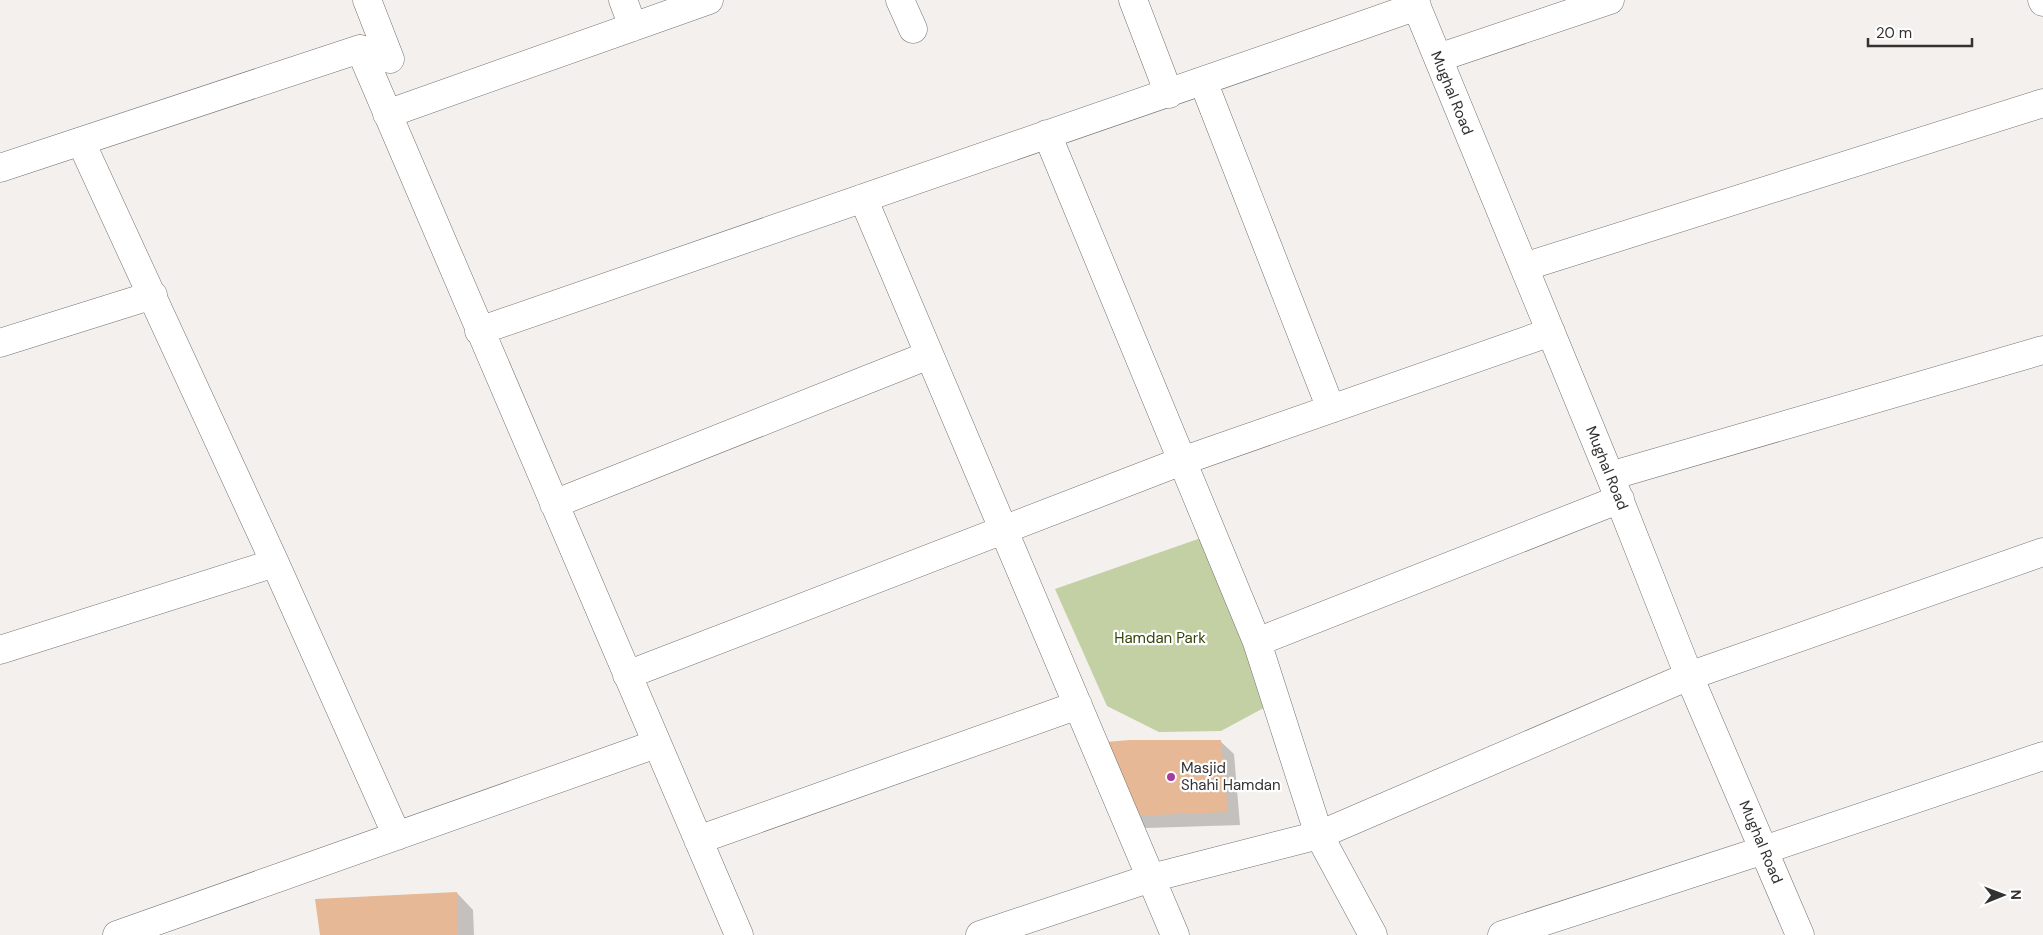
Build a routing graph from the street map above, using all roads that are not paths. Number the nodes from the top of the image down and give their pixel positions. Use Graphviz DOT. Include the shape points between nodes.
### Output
graph roads {
  1 [pos="367,0"];
  2 [pos="623,0"];
  3 [pos="709,0"];
  4 [pos="900,0"];
  5 [pos="1133,0"];
  6 [pos="1610,0"];
  7 [pos="1416,3"];
  8 [pos="633,27"];
  9 [pos="913,29"];
  10 [pos="360,50"];
  11 [pos="1438,58"];
  12 [pos="1203,81"];
  13 [pos="1169,94"];
  14 [pos="2043,103"];
  15 [pos="387,114"];
  16 [pos="1047,134"];
  17 [pos="81,142"];
  18 [pos="0,168"];
  19 [pos="863,198"];
  20 [pos="1524,267"];
  21 [pos="153,294"];
  22 [pos="479,331"];
  23 [pos="1551,332"];
  24 [pos="0,343"];
  25 [pos="2043,350"];
  26 [pos="929,355"];
  27 [pos="1331,409"];
  28 [pos="1182,461"];
  29 [pos="1615,488"];
  30 [pos="554,504"];
  31 [pos="1004,530"];
  32 [pos="2043,552"];
  33 [pos="275,563"];
  34 [pos="1257,642"];
  35 [pos="0,650"];
  36 [pos="627,675"];
  37 [pos="1689,676"];
  38 [pos="1078,706"];
  39 [pos="656,744"];
  40 [pos="2043,756"];
  41 [pos="1319,835"];
  42 [pos="397,836"];
  43 [pos="698,840"];
  44 [pos="1764,850"];
  45 [pos="1151,878"];
  46 [pos="117,935"];
  47 [pos="739,935"];
  48 [pos="980,935"];
  49 [pos="1174,935"];
  50 [pos="1373,935"];
  51 [pos="1502,935"];
  52 [pos="1800,935"];
  1 -- 10 [label="street" via="390,59"];
  2 -- 8 [label="street"];
  3 -- 8 [label="street"];
  4 -- 9 [label="street"];
  5 -- 13 [label="street"];
  6 -- 11 [label="street"];
  7 -- 11 [label="street, Mughal Road"];
  7 -- 12 [label="street"];
  8 -- 15 [label="street"];
  10 -- 15 [label="street"];
  10 -- 17 [label="street"];
  11 -- 20 [label="street, Mughal Road"];
  12 -- 13 [label="street"];
  12 -- 27 [label="street"];
  13 -- 16 [label="street"];
  14 -- 20 [label="street"];
  15 -- 22 [label="street"];
  16 -- 19 [label="street"];
  16 -- 28 [label="street"];
  17 -- 18 [label="street"];
  17 -- 21 [label="street"];
  19 -- 22 [label="street"];
  19 -- 26 [label="street"];
  20 -- 23 [label="street, Mughal Road"];
  21 -- 24 [label="street"];
  21 -- 33 [label="street"];
  22 -- 30 [label="street"];
  23 -- 27 [label="street"];
  23 -- 29 [label="street, Mughal Road"];
  25 -- 29 [label="street"];
  26 -- 30 [label="street"];
  26 -- 31 [label="street"];
  27 -- 28 [label="street"];
  28 -- 31 [label="street"];
  28 -- 34 [label="street"];
  29 -- 34 [label="street"];
  29 -- 37 [label="street, Mughal Road"];
  30 -- 36 [label="street"];
  31 -- 36 [label="street"];
  31 -- 38 [label="street"];
  32 -- 37 [label="street"];
  33 -- 35 [label="street"];
  33 -- 42 [label="street"];
  34 -- 41 [label="street"];
  36 -- 39 [label="street"];
  37 -- 41 [label="street"];
  37 -- 44 [label="street, Mughal Road"];
  38 -- 43 [label="street"];
  38 -- 45 [label="street"];
  39 -- 42 [label="street"];
  39 -- 43 [label="street"];
  40 -- 44 [label="street"];
  41 -- 45 [label="street"];
  41 -- 50 [label="street"];
  42 -- 46 [label="street"];
  43 -- 47 [label="street"];
  44 -- 51 [label="street"];
  44 -- 52 [label="street, Mughal Road"];
  45 -- 48 [label="street"];
  45 -- 49 [label="street"];
}
